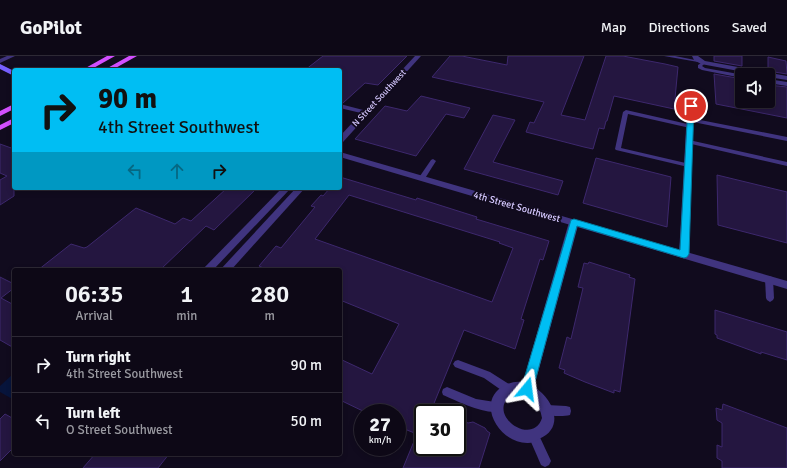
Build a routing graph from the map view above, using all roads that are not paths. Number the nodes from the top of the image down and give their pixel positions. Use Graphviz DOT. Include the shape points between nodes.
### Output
graph roads {
  1 [pos="12,56"];
  2 [pos="112,56"];
  3 [pos="134,56"];
  4 [pos="418,56"];
  5 [pos="666,56"];
  6 [pos="0,61"];
  7 [pos="700,61"];
  8 [pos="0,66"];
  9 [pos="89,68"];
  10 [pos="111,68"];
  11 [pos="0,71"];
  12 [pos="12,72"];
  13 [pos="12,73"];
  14 [pos="735,75"];
  15 [pos="787,78"];
  16 [pos="775,82"];
  17 [pos="787,84"];
  18 [pos="691,93"];
  19 [pos="342,106"];
  20 [pos="12,107"];
  21 [pos="365,112"];
  22 [pos="0,114"];
  23 [pos="12,121"];
  24 [pos="690,123"];
  25 [pos="0,128"];
  26 [pos="342,138"];
  27 [pos="787,139"];
  28 [pos="689,142"];
  29 [pos="342,155"];
  30 [pos="433,161"];
  31 [pos="787,164"];
  32 [pos="688,165"];
  33 [pos="422,178"];
  34 [pos="284,190"];
  35 [pos="299,190"];
  36 [pos="574,222"];
  37 [pos="684,254"];
  38 [pos="209,268"];
  39 [pos="229,268"];
  40 [pos="768,280"];
  41 [pos="787,285"];
  42 [pos="770,298"];
  43 [pos="458,364"];
  44 [pos="508,389"];
  45 [pos="527,389"];
  46 [pos="447,392"];
  47 [pos="497,407"];
  48 [pos="547,410"];
  49 [pos="566,411"];
  50 [pos="533,435"];
  51 [pos="545,461"];
  1 -- 6 [label="street"];
  2 -- 9 [label="main road"];
  3 -- 10 [label="main road"];
  4 -- 21 [label="street, N Street Southwest"];
  5 -- 7 [label="lane"];
  7 -- 14 [label="lane" via="700,67 704,69"];
  7 -- 15 [label="street"];
  8 -- 12 [label="main road"];
  11 -- 13 [label="main road"];
  16 -- 17 [label="lane"];
  18 -- 24 [label="street"];
  19 -- 21 [label="lane"];
  20 -- 22 [label="main road"];
  21 -- 26 [label="street, N Street Southwest"];
  23 -- 25 [label="main road"];
  24 -- 27 [label="lane"];
  24 -- 28 [label="street"];
  24 -- 32 [label="lane" via="626,112 618,149"];
  28 -- 31 [label="lane"];
  28 -- 32 [label="street"];
  29 -- 33 [label="street, 4th Street Southwest"];
  30 -- 33 [label="lane"];
  32 -- 37 [label="street"];
  33 -- 36 [label="street, 4th Street Southwest"];
  34 -- 38 [label="street"];
  35 -- 39 [label="street"];
  36 -- 37 [label="street, 4th Street Southwest"];
  36 -- 45 [label="street"];
  37 -- 40 [label="street, 4th Street Southwest"];
  40 -- 41 [label="street, 4th Street Southwest"];
  40 -- 42 [label="lane"];
  43 -- 44 [label="lane" via="488,375"];
  44 -- 45 [label="street"];
  44 -- 47 [label="street" via="498,399"];
  45 -- 48 [label="street" via="539,397"];
  46 -- 47 [label="lane" via="476,404"];
  47 -- 50 [label="street" via="498,415 508,429 516,434"];
  48 -- 49 [label="lane"];
  48 -- 50 [label="street" via="545,426"];
  50 -- 51 [label="lane"];
}
